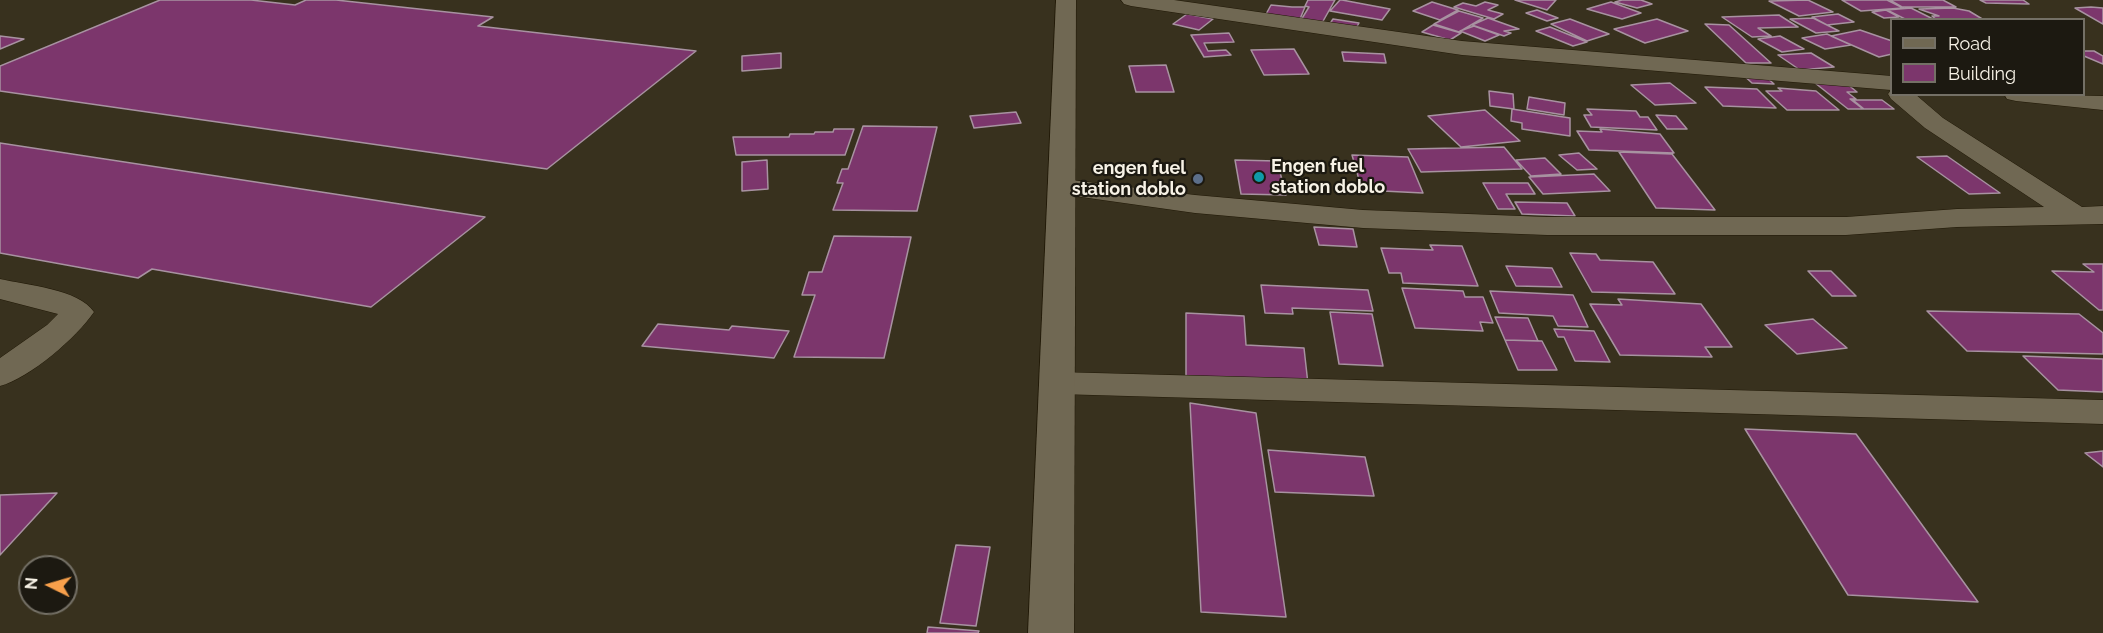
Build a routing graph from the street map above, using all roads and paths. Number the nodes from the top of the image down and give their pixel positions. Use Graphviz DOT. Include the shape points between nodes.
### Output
graph roads {
  1 [pos="1066,0"];
  2 [pos="1131,0"];
  3 [pos="1890,87"];
  4 [pos="1902,96"];
  5 [pos="2035,96"];
  6 [pos="2103,103"];
  7 [pos="1063,188"];
  8 [pos="2089,215"];
  9 [pos="0,289"];
  10 [pos="0,375"];
  11 [pos="1058,383"];
  12 [pos="2103,411"];
  13 [pos="1051,633"];
  1 -- 7 [label="street"];
  2 -- 3 [label="street" via="1462,48"];
  4 -- 8 [label="street" via="1934,123"];
  5 -- 6 [label="street"];
  7 -- 8 [label="street" via="1363,219 1547,226 1846,226"];
  7 -- 11 [label="street"];
  9 -- 10 [label="street" via="63,303 78,312 59,332"];
  11 -- 12 [label="street"];
  11 -- 13 [label="street"];
}
